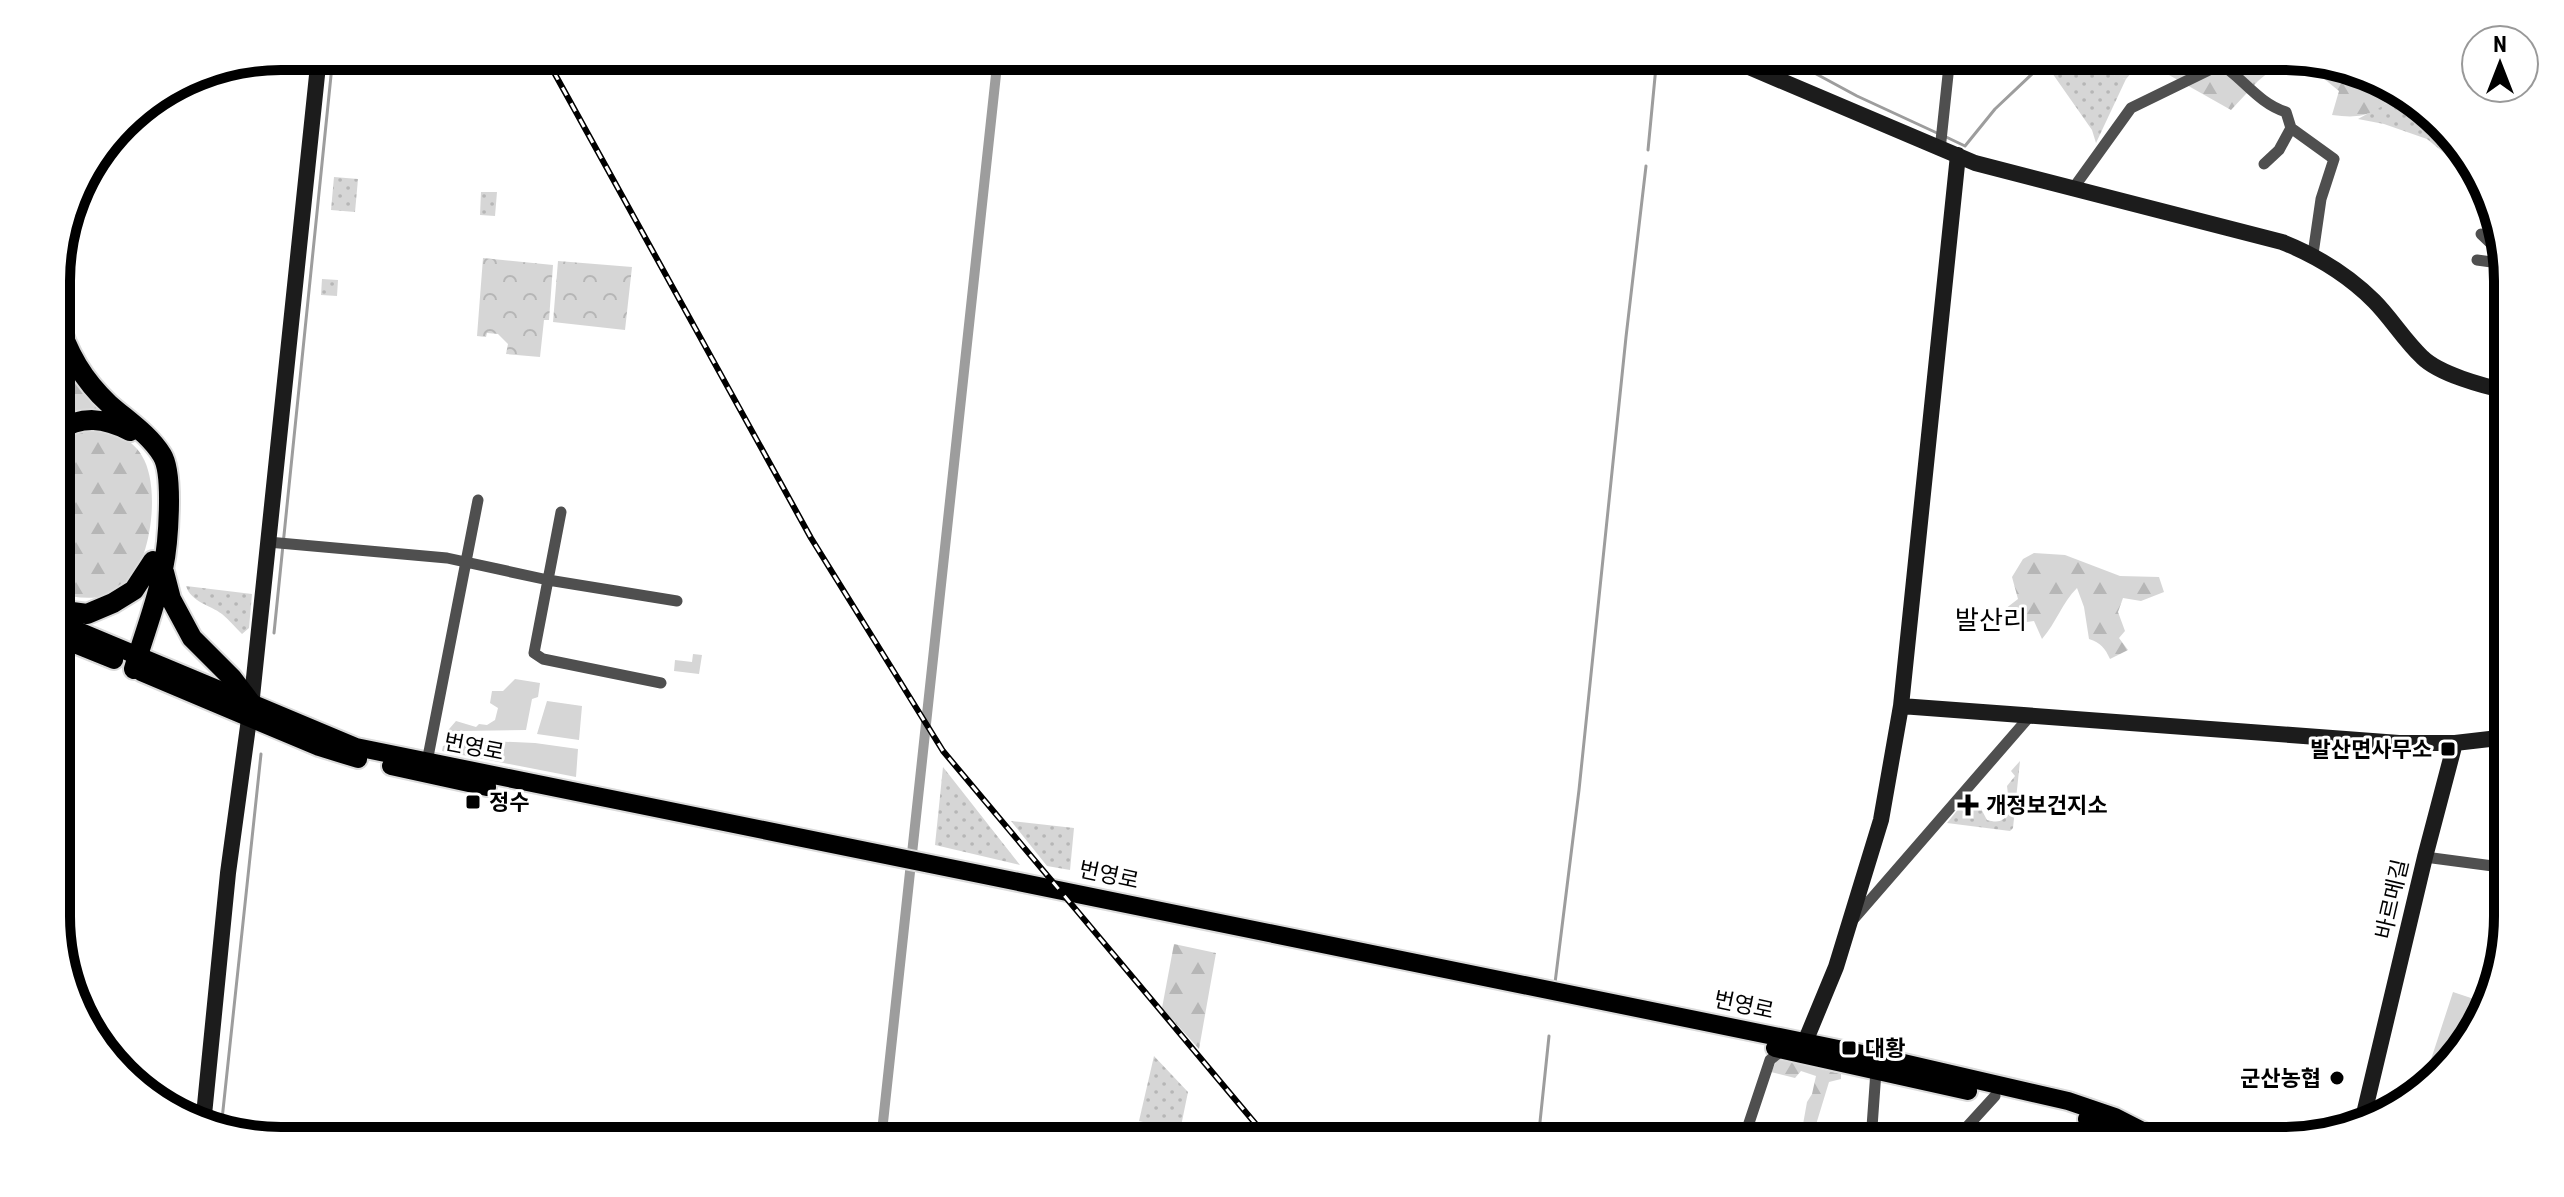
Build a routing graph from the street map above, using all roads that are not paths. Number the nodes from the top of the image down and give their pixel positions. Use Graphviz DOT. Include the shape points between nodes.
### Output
graph roads {
  1 [pos="318,70"];
  2 [pos="1759,70"];
  3 [pos="1948,70"];
  4 [pos="2209,70"];
  5 [pos="2230,70"];
  6 [pos="2291,128"];
  7 [pos="1941,140"];
  8 [pos="1958,155"];
  9 [pos="2264,164"];
  10 [pos="2072,190"];
  11 [pos="2481,234"];
  12 [pos="2490,244"];
  13 [pos="2313,254"];
  14 [pos="2477,260"];
  15 [pos="2492,261"];
  16 [pos="70,353"];
  17 [pos="2494,387"];
  18 [pos="70,423"];
  19 [pos="478,500"];
  20 [pos="561,512"];
  21 [pos="271,542"];
  22 [pos="465,563"];
  23 [pos="158,565"];
  24 [pos="548,580"];
  25 [pos="677,601"];
  26 [pos="70,612"];
  27 [pos="70,629"];
  28 [pos="70,641"];
  29 [pos="135,663"];
  30 [pos="661,683"];
  31 [pos="1901,706"];
  32 [pos="249,710"];
  33 [pos="2030,716"];
  34 [pos="2494,738"];
  35 [pos="2455,743"];
  36 [pos="427,762"];
  37 [pos="2425,857"];
  38 [pos="893,861"];
  39 [pos="919,866"];
  40 [pos="2494,866"];
  41 [pos="1845,929"];
  42 [pos="1805,1042"];
  43 [pos="1783,1050"];
  44 [pos="1876,1071"];
  45 [pos="1995,1096"];
  46 [pos="2365,1110"];
  47 [pos="204,1112"];
  48 [pos="1748,1127"];
  49 [pos="1872,1127"];
  50 [pos="1967,1127"];
  51 [pos="2106,1127"];
  52 [pos="2135,1127"];
  1 -- 21 [label="street"];
  2 -- 7 [label="street"];
  3 -- 7 [label="street"];
  4 -- 10 [label="street" via="2131,108"];
  5 -- 6 [label="street" via="2273,108 2286,112"];
  6 -- 9 [label="street"];
  6 -- 13 [label="street" via="2334,159 2321,199"];
  7 -- 8 [label="street"];
  8 -- 10 [label="street"];
  8 -- 31 [label="street"];
  10 -- 13 [label="street"];
  11 -- 12 [label="street"];
  13 -- 17 [label="street" via="2373,300 2424,359"];
  14 -- 15 [label="street"];
  16 -- 23 [label="highway" via="107,402 163,456 170,487"];
  18 -- 23 [label="highway" via="109,421 132,433 149,453 160,500"];
  19 -- 22 [label="street"];
  20 -- 24 [label="street"];
  21 -- 22 [label="street"];
  21 -- 32 [label="street"];
  22 -- 24 [label="street"];
  22 -- 36 [label="street"];
  23 -- 26 [label="highway" via="113,603 87,614"];
  23 -- 29 [label="highway"];
  23 -- 32 [label="highway" via="192,638 232,678"];
  24 -- 25 [label="street"];
  24 -- 30 [label="street" via="534,653"];
  27 -- 29 [label="main road, 번영로"];
  28 -- 29 [label="main road, 번영로"];
  29 -- 32 [label="main road, 번영로"];
  31 -- 33 [label="street"];
  31 -- 41 [label="street" via="1881,820"];
  32 -- 36 [label="main road, 번영로" via="356,747"];
  32 -- 38 [label="main road, 번영로" via="319,747 421,774"];
  32 -- 47 [label="street"];
  33 -- 35 [label="street"];
  33 -- 41 [label="street"];
  34 -- 35 [label="street"];
  35 -- 37 [label="street, 바르메길"];
  36 -- 38 [label="main road, 번영로"];
  37 -- 40 [label="street"];
  37 -- 46 [label="street, 바르메길"];
  38 -- 39 [label="main road, 번영로"];
  39 -- 42 [label="main road, 번영로"];
  39 -- 43 [label="main road, 번영로"];
  41 -- 42 [label="street" via="1836,967"];
  42 -- 43 [label="street"];
  42 -- 52 [label="main road, 번영로" via="2068,1101"];
  43 -- 44 [label="main road, 번영로"];
  43 -- 48 [label="street" via="1770,1060"];
  44 -- 45 [label="main road, 번영로"];
  44 -- 49 [label="street"];
  45 -- 50 [label="street"];
  45 -- 51 [label="main road, 번영로"];
}
